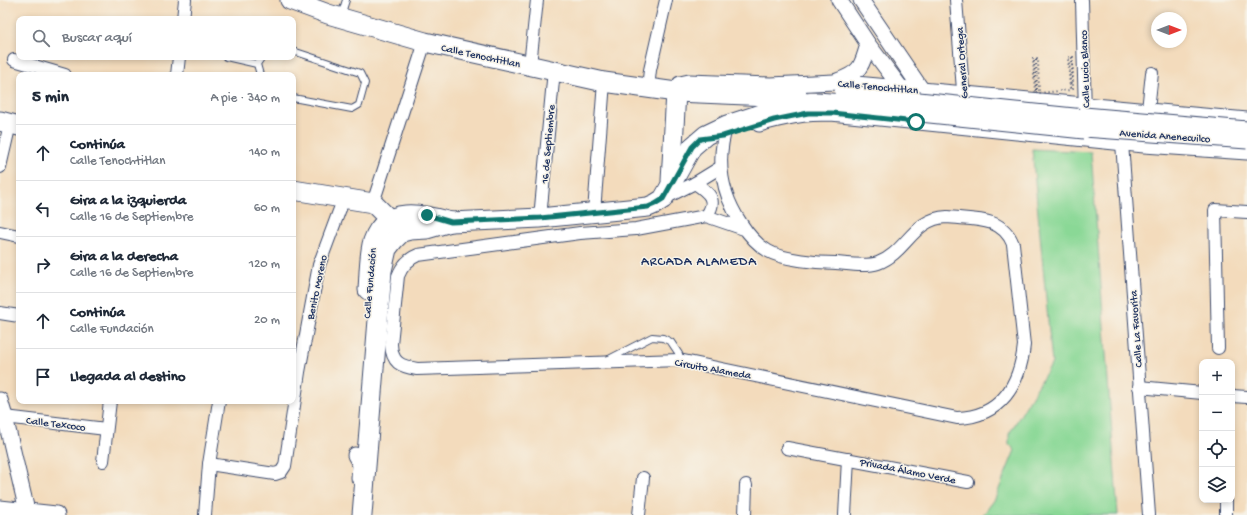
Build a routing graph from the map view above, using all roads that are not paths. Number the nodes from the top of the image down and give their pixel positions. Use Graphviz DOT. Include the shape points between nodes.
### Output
graph roads {
  1 [pos="185,0"];
  2 [pos="290,0"];
  3 [pos="537,0"];
  4 [pos="666,0"];
  5 [pos="839,0"];
  6 [pos="861,0"];
  7 [pos="956,0"];
  8 [pos="1082,0"];
  9 [pos="343,9"];
  10 [pos="183,16"];
  11 [pos="425,42"];
  12 [pos="868,44"];
  13 [pos="296,53"];
  14 [pos="14,60"];
  15 [pos="179,60"];
  16 [pos="239,60"];
  17 [pos="260,60"];
  18 [pos="257,64"];
  19 [pos="530,65"];
  20 [pos="554,70"];
  21 [pos="48,72"];
  22 [pos="177,72"];
  23 [pos="259,72"];
  24 [pos="1152,73"];
  25 [pos="604,82"];
  26 [pos="648,88"];
  27 [pos="901,88"];
  28 [pos="922,90"];
  29 [pos="676,92"];
  30 [pos="840,93"];
  31 [pos="963,95"];
  32 [pos="296,99"];
  33 [pos="1148,111"];
  34 [pos="1247,120"];
  35 [pos="916,122"];
  36 [pos="1084,123"];
  37 [pos="10,124"];
  38 [pos="937,124"];
  39 [pos="966,127"];
  40 [pos="674,130"];
  41 [pos="725,130"];
  42 [pos="1247,131"];
  43 [pos="1247,141"];
  44 [pos="696,143"];
  45 [pos="1122,143"];
  46 [pos="1144,145"];
  47 [pos="1247,152"];
  48 [pos="0,167"];
  49 [pos="721,167"];
  50 [pos="695,183"];
  51 [pos="296,190"];
  52 [pos="667,192"];
  53 [pos="344,198"];
  54 [pos="373,203"];
  55 [pos="594,212"];
  56 [pos="1247,212"];
  57 [pos="706,216"];
  58 [pos="389,218"];
  59 [pos="540,218"];
  60 [pos="451,222"];
  61 [pos="744,229"];
  62 [pos="0,232"];
  63 [pos="402,232"];
  64 [pos="16,235"];
  65 [pos="0,313"];
  66 [pos="16,316"];
  67 [pos="1218,348"];
  68 [pos="680,360"];
  69 [pos="602,362"];
  70 [pos="296,372"];
  71 [pos="1139,387"];
  72 [pos="1199,393"];
  73 [pos="1235,396"];
  74 [pos="1247,397"];
  75 [pos="0,400"];
  76 [pos="110,404"];
  77 [pos="219,404"];
  78 [pos="292,404"];
  79 [pos="5,417"];
  80 [pos="106,430"];
  81 [pos="787,448"];
  82 [pos="354,455"];
  83 [pos="848,459"];
  84 [pos="103,461"];
  85 [pos="209,464"];
  86 [pos="643,478"];
  87 [pos="968,482"];
  88 [pos="746,485"];
  89 [pos="1226,503"];
  90 [pos="0,509"];
  91 [pos="28,514"];
  92 [pos="56,515"];
  93 [pos="205,515"];
  94 [pos="351,515"];
  95 [pos="356,515"];
  96 [pos="362,515"];
  97 [pos="640,515"];
  98 [pos="745,515"];
  99 [pos="845,515"];
  100 [pos="1149,515"];
  101 [pos="1226,515"];
  1 -- 10 [label="street"];
  2 -- 9 [label="main road, Calle Tenochtitlan"];
  3 -- 19 [label="street"];
  4 -- 26 [label="street"];
  5 -- 12 [label="street"];
  6 -- 28 [label="street"];
  7 -- 31 [label="street, General Ortega"];
  8 -- 36 [label="street, Calle Lucio Blanco"];
  9 -- 11 [label="main road, Calle Tenochtitlan"];
  11 -- 19 [label="main road, Calle Tenochtitlan"];
  11 -- 54 [label="street"];
  12 -- 27 [label="street"];
  12 -- 30 [label="street" via="863,62"];
  13 -- 32 [label="lane" via="360,73 365,83 359,105 352,109"];
  14 -- 21 [label="street"];
  15 -- 22 [label="street"];
  16 -- 18 [label="lane"];
  17 -- 18 [label="lane"];
  18 -- 23 [label="lane"];
  19 -- 20 [label="main road, Calle Tenochtitlan"];
  20 -- 25 [label="main road, Calle Tenochtitlan"];
  20 -- 59 [label="street, 16 de Septiembre"];
  24 -- 33 [label="street"];
  25 -- 26 [label="main road, Calle Tenochtitlan"];
  25 -- 55 [label="street"];
  26 -- 29 [label="main road, Calle Tenochtitlan"];
  27 -- 28 [label="street, Calle Tenochtitlan"];
  27 -- 30 [label="street, Calle Tenochtitlan"];
  27 -- 35 [label="street"];
  28 -- 31 [label="street, Calle Tenochtitlan"];
  28 -- 38 [label="street"];
  29 -- 30 [label="main road, Calle Tenochtitlan" via="770,96"];
  29 -- 40 [label="main road"];
  30 -- 36 [label="main road, Calle Tenochtitlan, bridge"];
  30 -- 41 [label="main road" via="817,102 792,104"];
  31 -- 36 [label="street, Calle Tenochtitlan"];
  31 -- 39 [label="street, General Ortega"];
  33 -- 34 [label="street, Avenida Anenecuilco"];
  33 -- 36 [label="street, Avenida Anenecuilco"];
  33 -- 46 [label="street"];
  35 -- 38 [label="street"];
  35 -- 41 [label="street" via="808,113"];
  36 -- 39 [label="street"];
  36 -- 42 [label="main road, Avenida Anenecuilco, bridge"];
  36 -- 43 [label="street, Avenida Anenecuilco, bridge"];
  36 -- 45 [label="street, Avenida Anenecuilco"];
  37 -- 48 [label="street"];
  38 -- 39 [label="street"];
  40 -- 44 [label="street" via="681,140"];
  40 -- 52 [label="main road"];
  41 -- 44 [label="main road" via="706,135"];
  41 -- 49 [label="street, Circuito Alameda"];
  44 -- 52 [label="main road"];
  45 -- 46 [label="street, Avenida Anenecuilco"];
  45 -- 71 [label="street, Calle La Favorita"];
  46 -- 47 [label="street, Avenida Anenecuilco"];
  49 -- 50 [label="street"];
  49 -- 61 [label="street, Circuito Alameda" via="726,196"];
  50 -- 52 [label="street"];
  50 -- 57 [label="street" via="707,192 711,199 711,208"];
  51 -- 53 [label="main road"];
  52 -- 55 [label="main road" via="648,207"];
  53 -- 54 [label="main road"];
  53 -- 70 [label="street, Benito Moreno" via="319,265"];
  54 -- 58 [label="main road"];
  55 -- 59 [label="main road"];
  56 -- 67 [label="street" via="1215,210"];
  57 -- 61 [label="street, Circuito Alameda"];
  57 -- 69 [label="street, Circuito Alameda" via="636,229 580,233 427,253 410,258 401,269 396,286 391,344 391,352 399,364 417,369"];
  58 -- 60 [label="main road" via="427,215"];
  58 -- 63 [label="main road"];
  58 -- 82 [label="main road, Calle Fundación" via="372,241"];
  59 -- 60 [label="main road"];
  60 -- 63 [label="main road" via="427,229"];
  61 -- 68 [label="street, Circuito Alameda" via="756,243 778,256 830,263 871,264 891,255 921,226 940,217 995,223 1007,232 1013,244 1024,345 1017,377 993,408 979,415 957,418"];
  62 -- 64 [label="street"];
  63 -- 96 [label="main road, Calle Fundación" via="387,249 382,271"];
  65 -- 66 [label="street"];
  68 -- 69 [label="street, Circuito Alameda"];
  68 -- 69 [label="lane" via="671,342 652,337"];
  71 -- 72 [label="street"];
  71 -- 100 [label="street, Calle La Favorita"];
  73 -- 74 [label="street"];
  75 -- 79 [label="street"];
  76 -- 80 [label="street"];
  77 -- 85 [label="street"];
  78 -- 85 [label="street, Benito Moreno" via="285,466 282,472 275,474"];
  79 -- 80 [label="street, Calle Texcoco"];
  79 -- 91 [label="street"];
  80 -- 84 [label="street"];
  81 -- 83 [label="street, Privada Álamo Verde"];
  82 -- 94 [label="main road, Calle Fundación"];
  82 -- 95 [label="street" via="360,464"];
  83 -- 87 [label="street, Privada Álamo Verde"];
  83 -- 99 [label="street, Privada Álamo Verde"];
  85 -- 93 [label="street"];
  86 -- 97 [label="street"];
  88 -- 98 [label="street"];
  89 -- 101 [label="street"];
  90 -- 91 [label="main road"];
  91 -- 92 [label="main road"];
}
